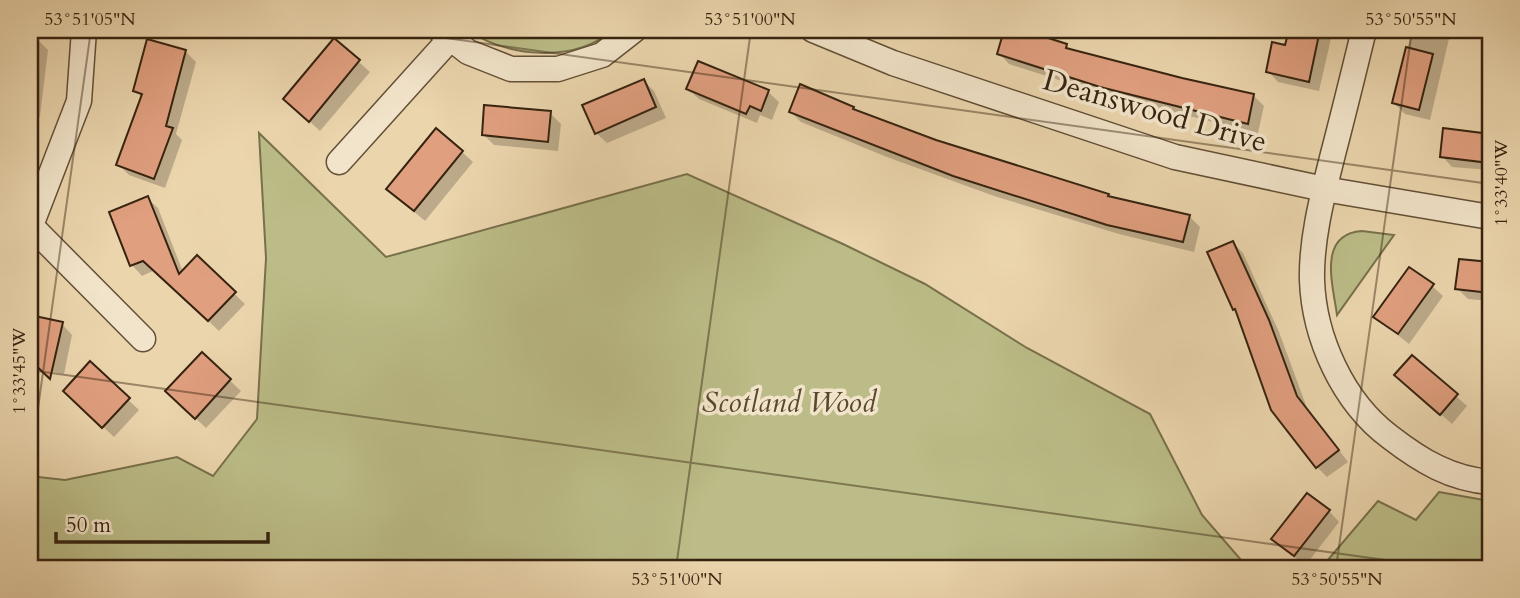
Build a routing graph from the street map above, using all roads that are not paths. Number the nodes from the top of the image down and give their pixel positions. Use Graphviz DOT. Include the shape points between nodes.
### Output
graph roads {
  1 [pos="84,30"];
  2 [pos="634,30"];
  3 [pos="813,30"];
  4 [pos="1364,30"];
  5 [pos="445,35"];
  6 [pos="340,162"];
  7 [pos="1324,189"];
  8 [pos="1490,217"];
  9 [pos="31,227"];
  10 [pos="142,339"];
  11 [pos="1490,482"];
  1 -- 9 [label="street" via="79,101"];
  2 -- 5 [label="street" via="602,55 558,69 512,69 468,52"];
  3 -- 7 [label="street, Deanswood Drive" via="893,63 1175,157"];
  4 -- 7 [label="street"];
  5 -- 6 [label="street"];
  7 -- 8 [label="street, Deanswood Drive"];
  7 -- 11 [label="street" via="1312,280 1323,340 1339,376 1368,418 1409,452 1448,473"];
  9 -- 10 [label="street"];
}
